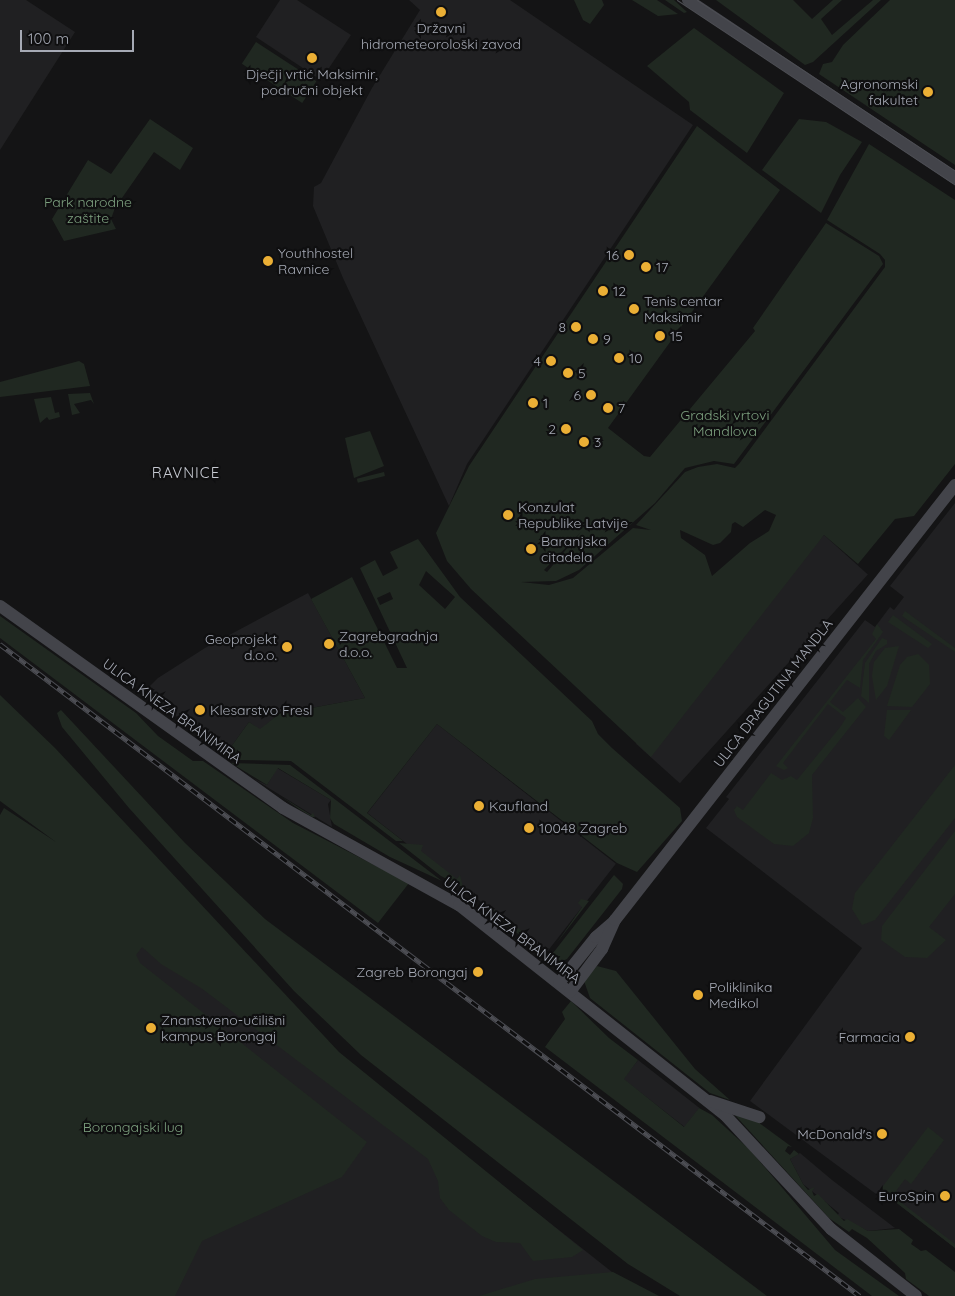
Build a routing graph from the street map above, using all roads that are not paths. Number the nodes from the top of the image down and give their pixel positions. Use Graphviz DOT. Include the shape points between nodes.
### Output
graph roads {
  1 [pos="688,0"];
  2 [pos="955,178"];
  3 [pos="955,484"];
  4 [pos="0,606"];
  5 [pos="615,920"];
  6 [pos="558,983"];
  7 [pos="570,992"];
  8 [pos="707,1101"];
  9 [pos="759,1118"];
  10 [pos="916,1296"];
  1 -- 2 [label="main road"];
  3 -- 5 [label="main road, ULICA DRAGUTINA MANDLA"];
  4 -- 6 [label="main road, ULICA KNEZA BRANIMIRA" via="283,808 451,899"];
  5 -- 6 [label="main road, ULICA DRAGUTINA MANDLA" via="596,937"];
  5 -- 7 [label="main road, ULICA DRAGUTINA MANDLA" via="599,953"];
  6 -- 7 [label="main road, ULICA KNEZA BRANIMIRA"];
  7 -- 8 [label="main road, ULICA KNEZA BRANIMIRA"];
  8 -- 9 [label="main road"];
  8 -- 10 [label="main road, ULICA KNEZA BRANIMIRA" via="749,1138 831,1229"];
}
